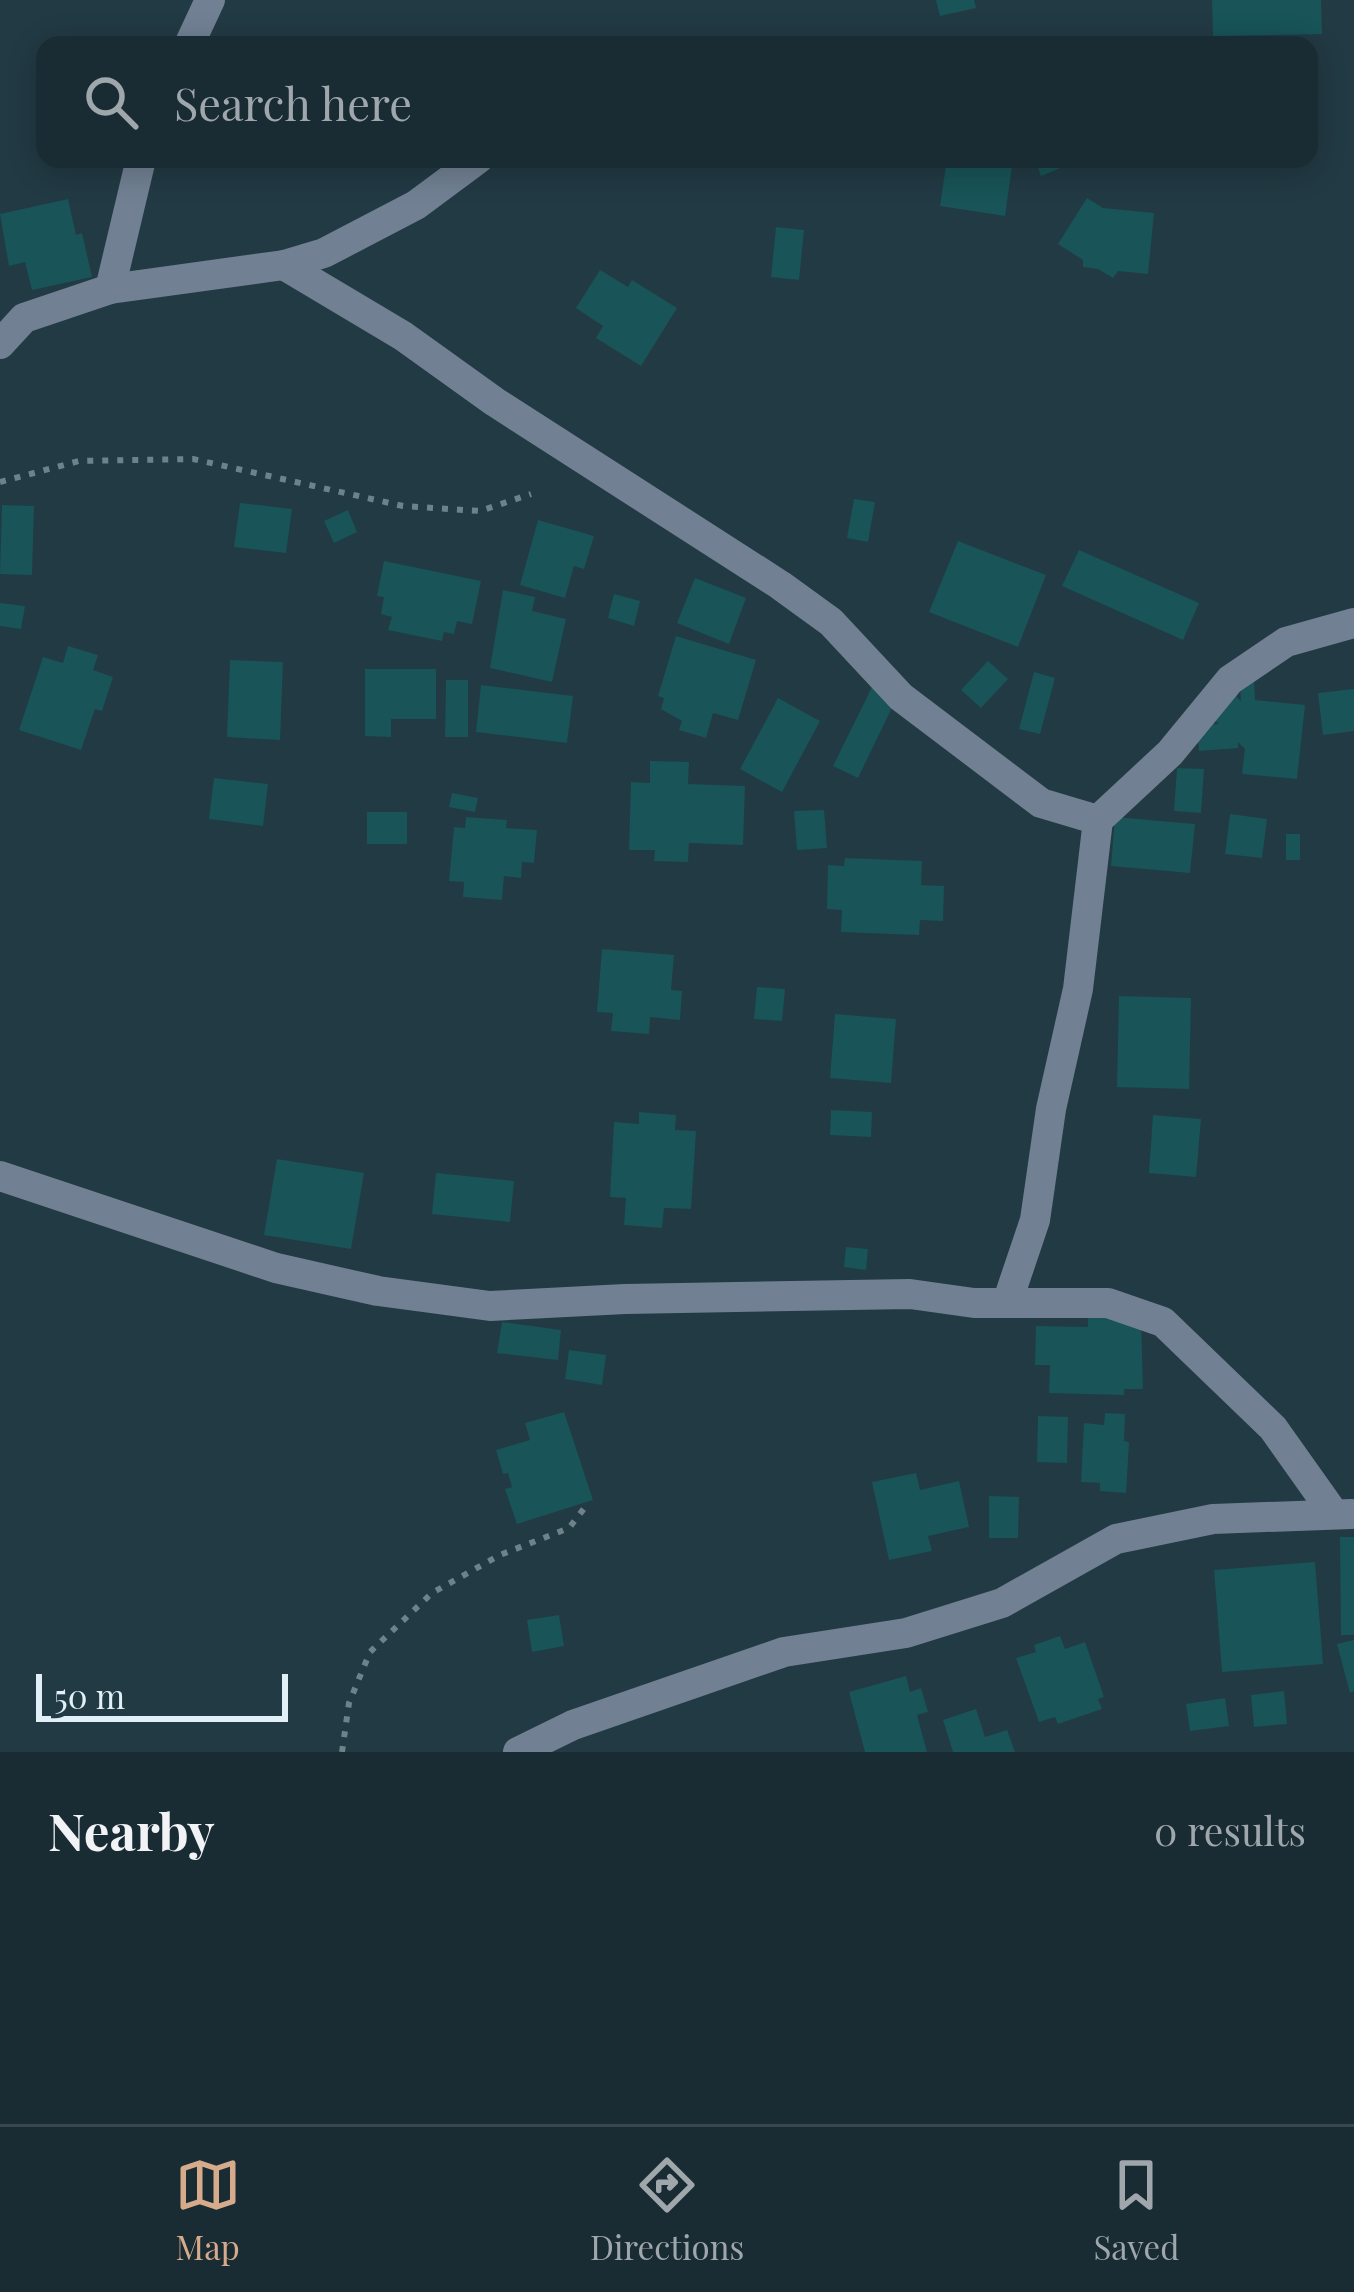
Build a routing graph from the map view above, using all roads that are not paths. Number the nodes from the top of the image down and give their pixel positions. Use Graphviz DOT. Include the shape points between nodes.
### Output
graph roads {
  1 [pos="210,0"];
  2 [pos="193,36"];
  3 [pos="139,168"];
  4 [pos="466,168"];
  5 [pos="284,266"];
  6 [pos="110,290"];
  7 [pos="0,344"];
  8 [pos="1354,623"];
  9 [pos="1098,820"];
  10 [pos="0,1175"];
  11 [pos="1006,1303"];
  12 [pos="1344,1514"];
  13 [pos="518,1752"];
  1 -- 2 [label="street"];
  3 -- 6 [label="street"];
  4 -- 5 [label="street" via="361,236"];
  5 -- 6 [label="street"];
  5 -- 9 [label="street" via="779,585 831,622 901,697 1041,803"];
  6 -- 7 [label="street" via="24,318"];
  8 -- 9 [label="street" via="1286,642 1230,680 1170,753"];
  9 -- 11 [label="street" via="1078,989 1035,1220"];
  10 -- 11 [label="street" via="276,1268 490,1306 910,1294"];
  11 -- 12 [label="street" via="1108,1304 1163,1322 1273,1428"];
  12 -- 13 [label="street" via="1213,1519 1116,1539 1002,1603 906,1633 784,1652"];
}
